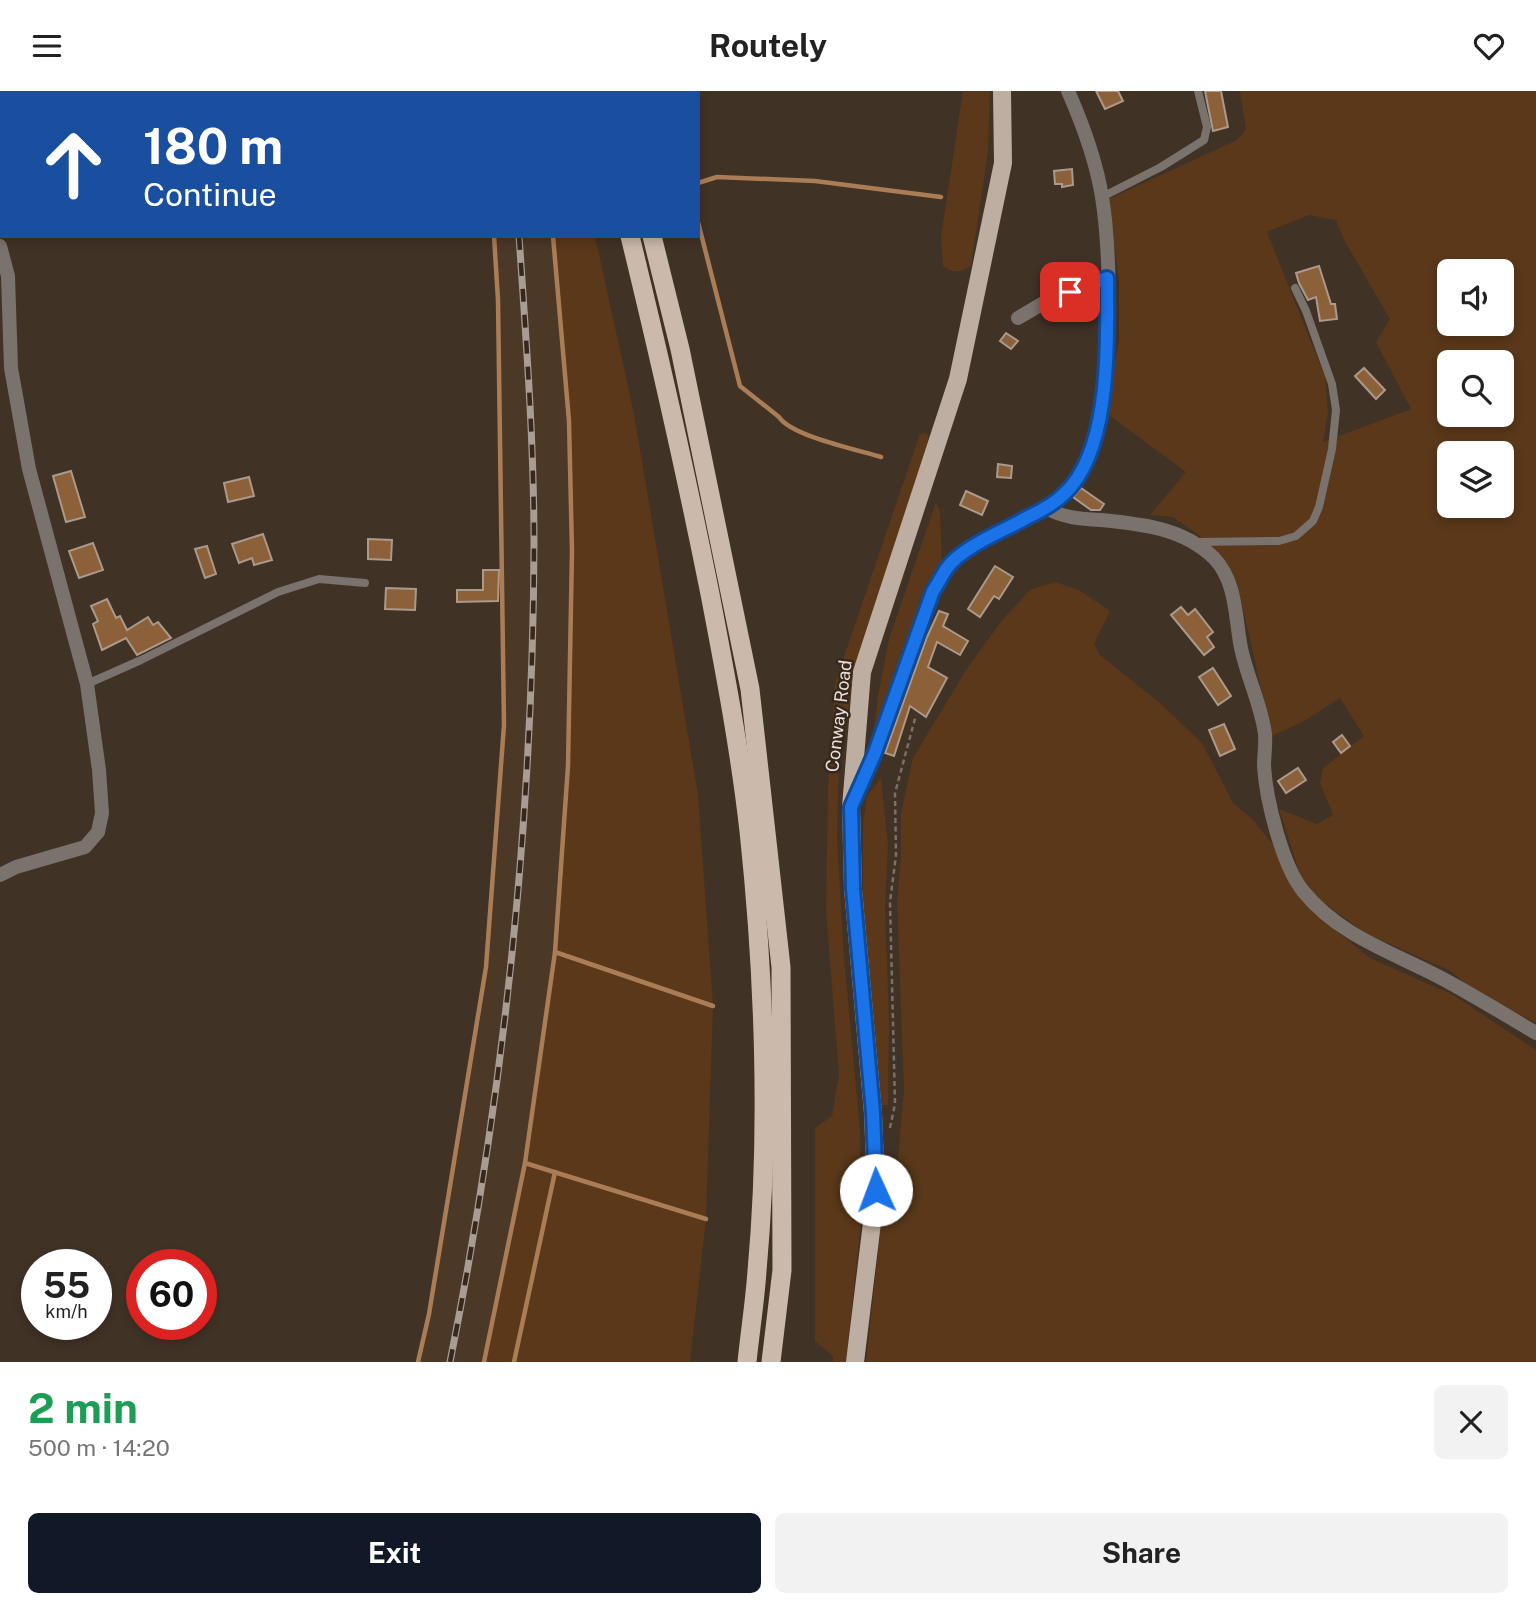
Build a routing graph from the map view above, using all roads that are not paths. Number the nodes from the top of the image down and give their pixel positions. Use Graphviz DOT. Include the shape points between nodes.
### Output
graph roads {
  1 [pos="1002,91"];
  2 [pos="1068,91"];
  3 [pos="1199,91"];
  4 [pos="1102,198"];
  5 [pos="630,238"];
  6 [pos="652,238"];
  7 [pos="0,246"];
  8 [pos="1107,278"];
  9 [pos="1295,288"];
  10 [pos="1018,318"];
  11 [pos="1045,508"];
  12 [pos="1194,543"];
  13 [pos="365,583"];
  14 [pos="87,684"];
  15 [pos="851,807"];
  16 [pos="0,875"];
  17 [pos="1536,1033"];
  18 [pos="747,1362"];
  19 [pos="771,1362"];
  20 [pos="855,1362"];
  1 -- 15 [label="main road, Conway Road" via="1003,163 958,379 862,671"];
  2 -- 4 [label="street" via="1089,144"];
  3 -- 4 [label="lane" via="1207,127 1205,141"];
  4 -- 8 [label="street"];
  5 -- 18 [label="highway" via="684,463 749,830 757,924 763,1165"];
  6 -- 19 [label="highway" via="750,689 779,953 782,1270"];
  7 -- 14 [label="street" via="8,276 11,368 29,469"];
  8 -- 10 [label="street"];
  8 -- 11 [label="street" via="1106,354 1093,445 1081,473 1065,494"];
  9 -- 12 [label="lane" via="1332,384 1336,410 1328,473 1314,521 1296,536 1279,541"];
  11 -- 12 [label="street" via="1061,517 1165,529"];
  11 -- 15 [label="street" via="966,551 948,566 933,591"];
  12 -- 17 [label="street" via="1215,559 1227,577 1265,736 1268,801 1301,889 1362,940"];
  13 -- 14 [label="lane" via="319,579 278,592"];
  14 -- 16 [label="street" via="99,770 102,813 98,832 85,847"];
  15 -- 20 [label="main road, Conway Road" via="876,1190"];
}
